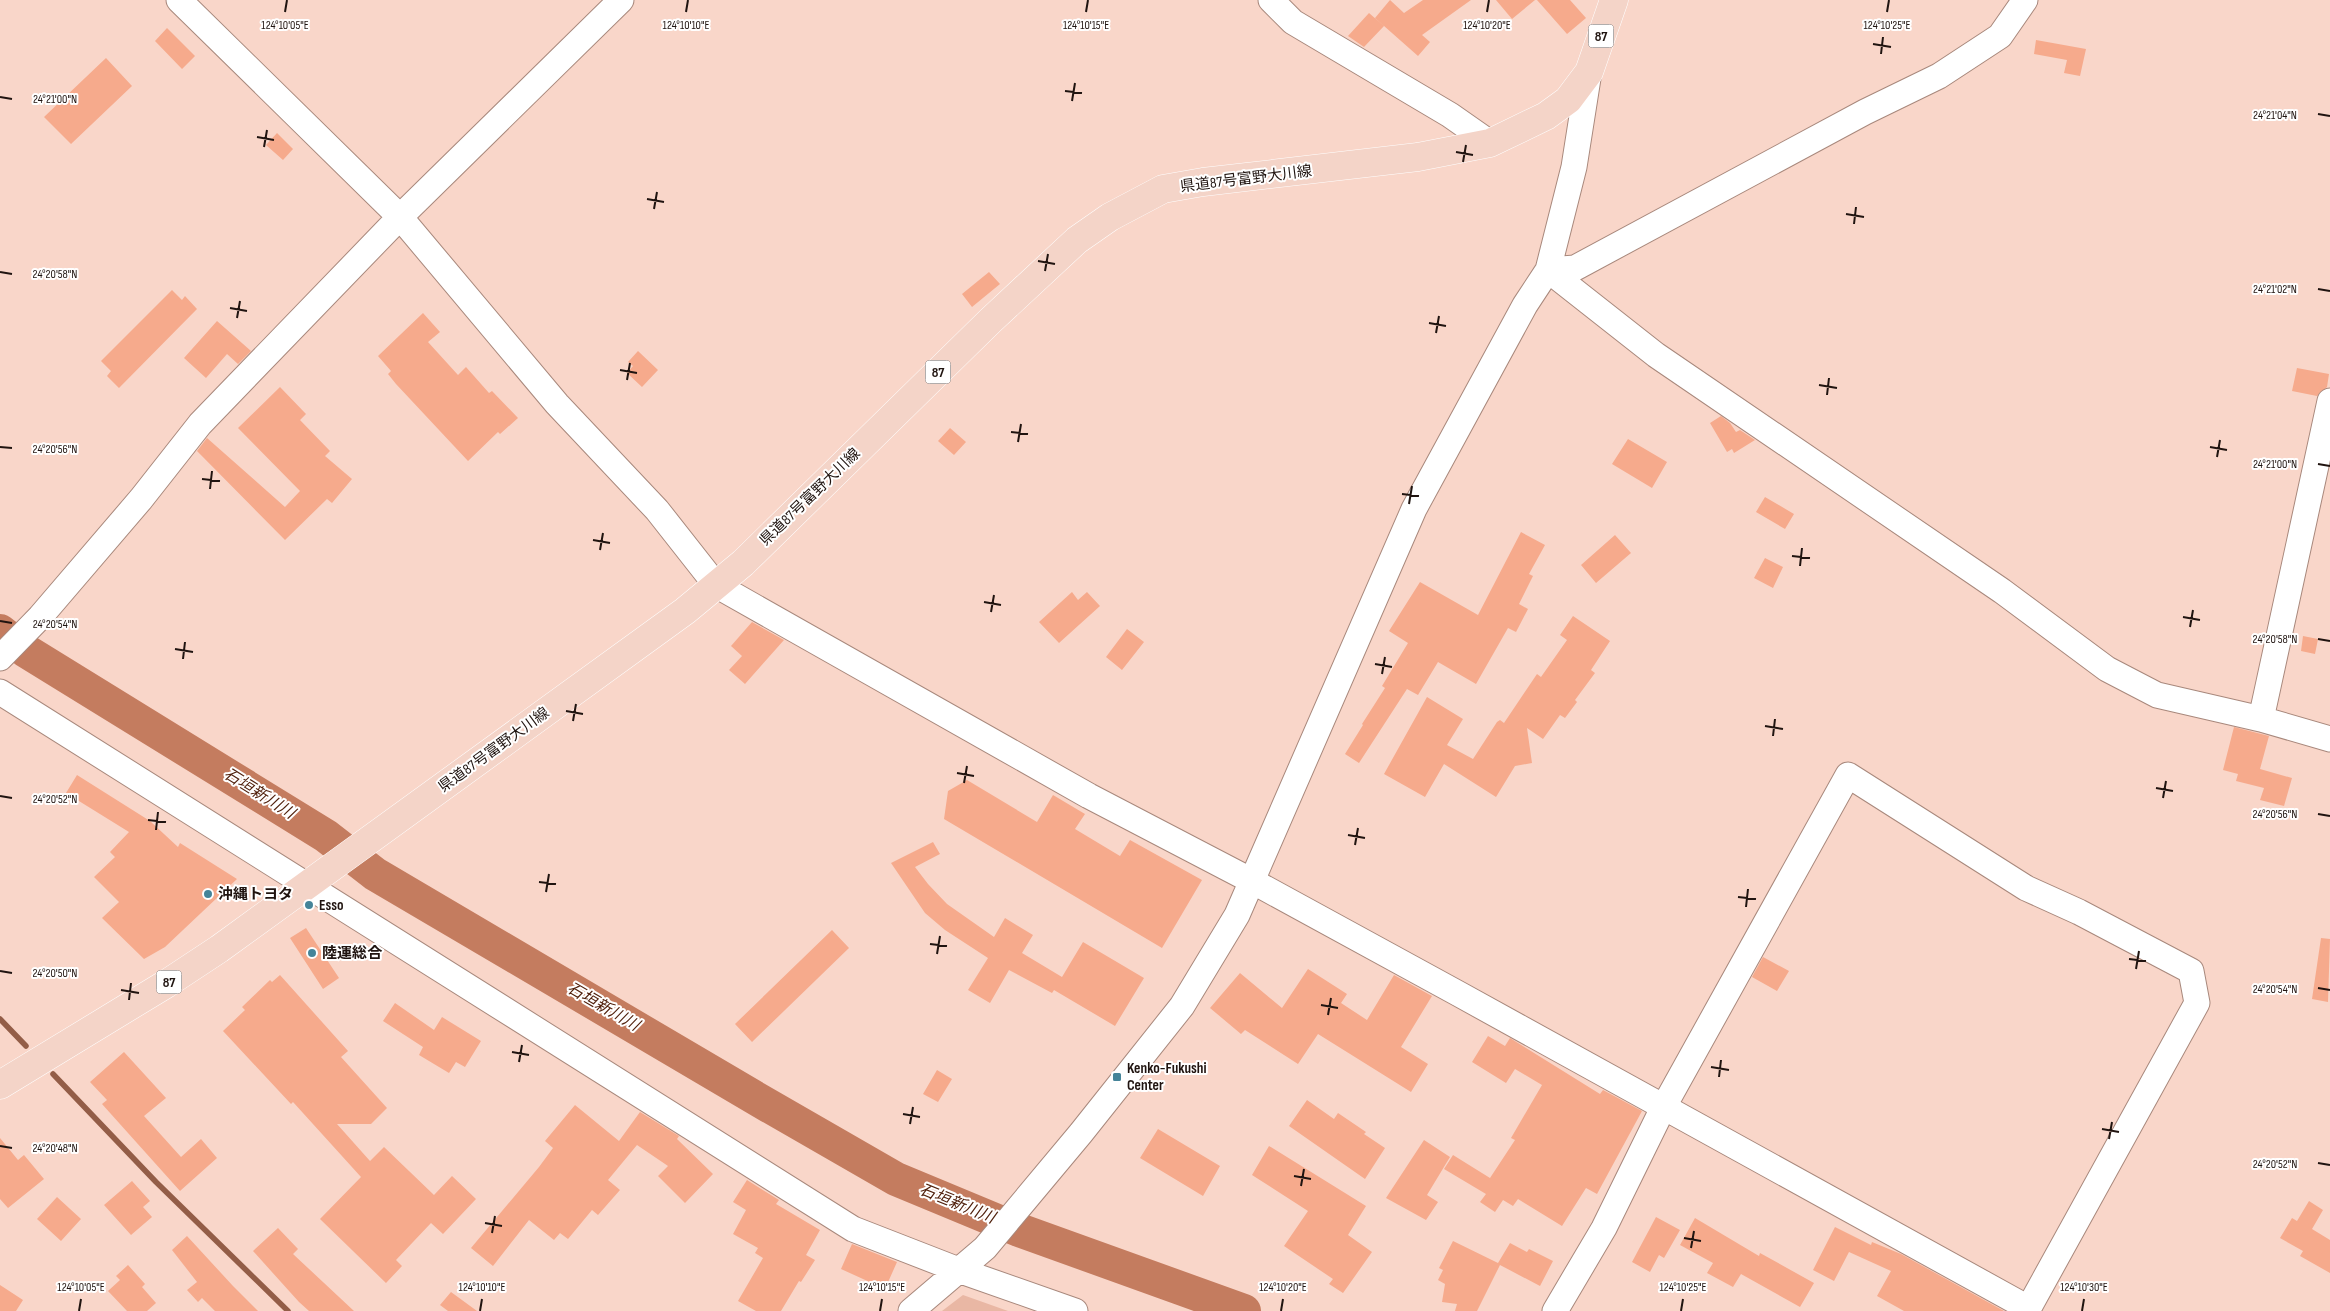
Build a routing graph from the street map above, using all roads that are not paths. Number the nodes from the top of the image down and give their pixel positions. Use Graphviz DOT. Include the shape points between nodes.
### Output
graph roads {
  1 [pos="180,0"];
  2 [pos="621,0"];
  3 [pos="1271,0"];
  4 [pos="1614,0"];
  5 [pos="2025,0"];
  6 [pos="1589,72"];
  7 [pos="1490,143"];
  8 [pos="400,217"];
  9 [pos="1548,270"];
  10 [pos="2330,401"];
  11 [pos="716,585"];
  12 [pos="0,658"];
  13 [pos="0,692"];
  14 [pos="2261,719"];
  15 [pos="2330,739"];
  16 [pos="1252,882"];
  17 [pos="307,887"];
  18 [pos="0,1085"];
  19 [pos="1662,1108"];
  20 [pos="961,1271"];
  21 [pos="2027,1310"];
  22 [pos="911,1311"];
  23 [pos="1075,1311"];
  24 [pos="1555,1311"];
  1 -- 8 [label="street"];
  2 -- 8 [label="street"];
  3 -- 7 [label="street" via="1293,22 1441,109"];
  4 -- 6 [label="main road, 県道87号富野大川線 / 87"];
  5 -- 9 [label="street" via="2000,36 1939,76 1865,112 1575,268"];
  6 -- 7 [label="main road, 県道87号富野大川線 / 87" via="1568,100 1546,116"];
  6 -- 9 [label="street" via="1574,167"];
  7 -- 11 [label="main road, 県道87号富野大川線 / 87" via="1418,157 1204,182 1163,190 1136,202 1077,240"];
  8 -- 11 [label="street" via="557,404 657,510"];
  8 -- 12 [label="street" via="200,424 141,499 40,617"];
  9 -- 14 [label="street" via="1656,355 1985,580 2107,669 2157,695"];
  9 -- 16 [label="street" via="1525,305 1414,509"];
  10 -- 14 [label="street"];
  11 -- 16 [label="street" via="1089,796"];
  11 -- 17 [label="main road, 県道87号富野大川線 / 87" via="685,611"];
  13 -- 17 [label="street"];
  14 -- 15 [label="street"];
  16 -- 19 [label="street"];
  16 -- 20 [label="street" via="1237,915 1182,1006 1018,1210"];
  17 -- 18 [label="main road, 県道87号富野大川線 / 87" via="166,984"];
  17 -- 20 [label="street" via="853,1229"];
  19 -- 21 [label="street"];
  19 -- 21 [label="street" via="1848,775 2026,888 2192,971 2197,1004"];
  19 -- 24 [label="street" via="1604,1228"];
  20 -- 22 [label="street"];
  20 -- 23 [label="street"];
}
